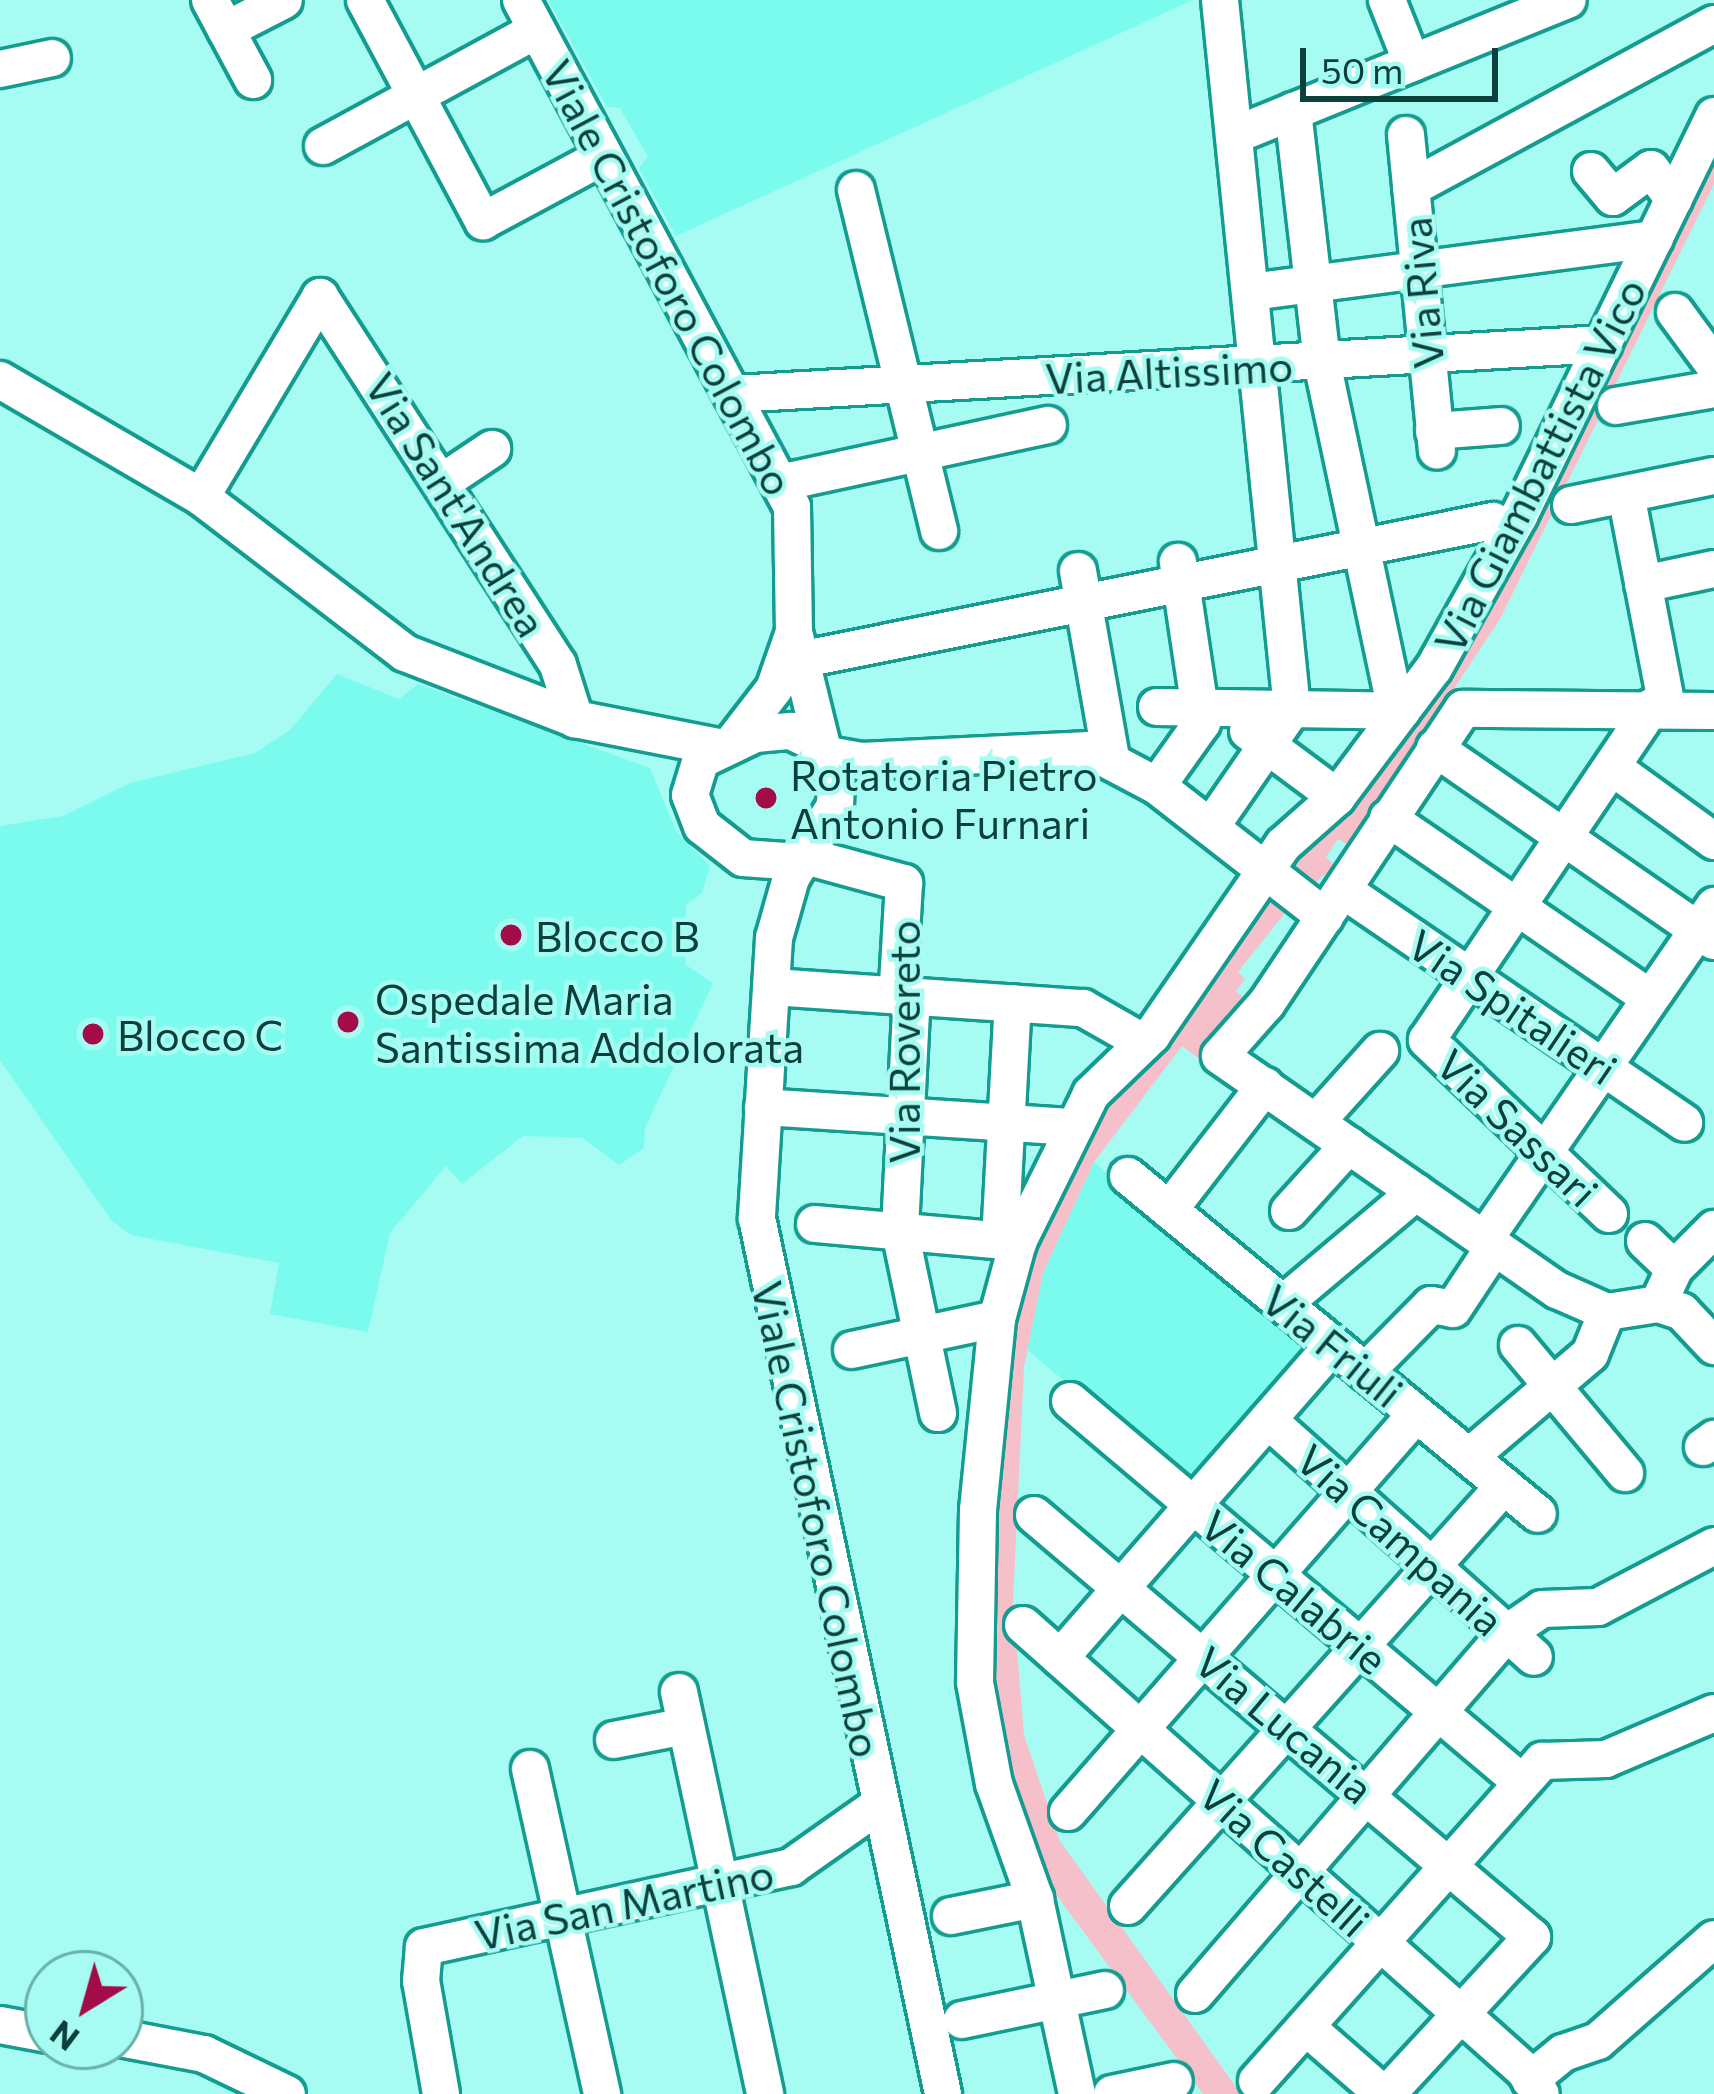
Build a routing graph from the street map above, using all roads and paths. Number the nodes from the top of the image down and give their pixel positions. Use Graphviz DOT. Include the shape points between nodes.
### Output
graph roads {
  1 [pos="284,0"];
  2 [pos="365,0"];
  3 [pos="1220,0"];
  4 [pos="1387,0"];
  5 [pos="1568,0"];
  6 [pos="218,15"];
  7 [pos="529,15"];
  8 [pos="1714,24"];
  9 [pos="52,58"];
  10 [pos="1412,63"];
  11 [pos="0,69"];
  12 [pos="253,80"];
  13 [pos="416,95"];
  14 [pos="1294,111"];
  15 [pos="1714,116"];
  16 [pos="1235,135"];
  17 [pos="1406,135"];
  18 [pos="323,146"];
  19 [pos="604,156"];
  20 [pos="1591,172"];
  21 [pos="1411,188"];
  22 [pos="856,190"];
  23 [pos="1674,199"];
  24 [pos="1654,239"];
  25 [pos="1419,270"];
  26 [pos="1313,284"];
  27 [pos="1251,292"];
  28 [pos="1676,312"];
  29 [pos="1604,344"];
  30 [pos="1427,355"];
  31 [pos="1322,362"];
  32 [pos="1714,365"];
  33 [pos="1258,367"];
  34 [pos="1040,378"];
  35 [pos="0,380"];
  36 [pos="903,386"];
  37 [pos="1714,389"];
  38 [pos="734,394"];
  39 [pos="0,398"];
  40 [pos="1616,406"];
  41 [pos="1561,428"];
  42 [pos="492,449"];
  43 [pos="920,452"];
  44 [pos="1714,476"];
  45 [pos="444,481"];
  46 [pos="784,482"];
  47 [pos="1626,494"];
  48 [pos="201,497"];
  49 [pos="1571,505"];
  50 [pos="1492,521"];
  51 [pos="940,531"];
  52 [pos="1360,548"];
  53 [pos="1279,565"];
  54 [pos="1180,571"];
  55 [pos="1713,573"];
  56 [pos="1643,584"];
  57 [pos="1081,588"];
  58 [pos="796,646"];
  59 [pos="1156,707"];
  60 [pos="1660,707"];
  61 [pos="1209,708"];
  62 [pos="1292,709"];
  63 [pos="1714,710"];
  64 [pos="1399,711"];
  65 [pos="575,719"];
  66 [pos="625,732"];
  67 [pos="728,745"];
  68 [pos="1267,745"];
  69 [pos="1435,748"];
  70 [pos="825,750"];
  71 [pos="904,757"];
  72 [pos="1111,758"];
  73 [pos="1612,767"];
  74 [pos="1157,786"];
  75 [pos="690,795"];
  76 [pos="1337,796"];
  77 [pos="836,806"];
  78 [pos="1388,818"];
  79 [pos="1212,825"];
  80 [pos="1564,837"];
  81 [pos="1714,841"];
  82 [pos="743,858"];
  83 [pos="802,859"];
  84 [pos="1271,872"];
  85 [pos="1334,903"];
  86 [pos="1517,907"];
  87 [pos="1708,925"];
  88 [pos="774,938"];
  89 [pos="1470,976"];
  90 [pos="772,987"];
  91 [pos="904,997"];
  92 [pos="1650,998"];
  93 [pos="1013,1003"];
  94 [pos="1144,1043"];
  95 [pos="1380,1052"];
  96 [pos="1603,1067"];
  97 [pos="1264,1086"];
  98 [pos="763,1107"];
  99 [pos="906,1116"];
  100 [pos="1316,1122"];
  101 [pos="1006,1123"];
  102 [pos="1684,1123"];
  103 [pos="1071,1126"];
  104 [pos="1349,1145"];
  105 [pos="1544,1152"];
  106 [pos="1128,1176"];
  107 [pos="1416,1192"];
  108 [pos="1169,1210"];
  109 [pos="1289,1211"];
  110 [pos="1609,1214"];
  111 [pos="815,1224"];
  112 [pos="1714,1229"];
  113 [pos="900,1231"];
  114 [pos="1009,1241"];
  115 [pos="1645,1241"];
  116 [pos="1489,1243"];
  117 [pos="1674,1269"];
  118 [pos="1283,1304"];
  119 [pos="1658,1304"];
  120 [pos="1607,1312"];
  121 [pos="997,1319"];
  122 [pos="922,1335"];
  123 [pos="1518,1345"];
  124 [pos="1333,1346"];
  125 [pos="1714,1346"];
  126 [pos="852,1350"];
  127 [pos="1365,1372"];
  128 [pos="1552,1387"];
  129 [pos="1070,1400"];
  130 [pos="938,1413"];
  131 [pos="1417,1414"];
  132 [pos="1268,1420"];
  133 [pos="1469,1457"];
  134 [pos="1625,1473"];
  135 [pos="1504,1486"];
  136 [pos="1348,1492"];
  137 [pos="1193,1505"];
  138 [pos="1538,1514"];
  139 [pos="1034,1515"];
  140 [pos="1714,1546"];
  141 [pos="1432,1567"];
  142 [pos="1276,1574"];
  143 [pos="1122,1587"];
  144 [pos="1023,1625"];
  145 [pos="1520,1645"];
  146 [pos="1361,1646"];
  147 [pos="1204,1656"];
  148 [pos="1060,1658"];
  149 [pos="1438,1712"];
  150 [pos="1714,1712"];
  151 [pos="1289,1727"];
  152 [pos="1141,1730"];
  153 [pos="614,1740"];
  154 [pos="530,1769"];
  155 [pos="1520,1781"];
  156 [pos="1368,1793"];
  157 [pos="1222,1802"];
  158 [pos="878,1805"];
  159 [pos="1068,1812"];
  160 [pos="1450,1862"];
  161 [pos="1300,1871"];
  162 [pos="720,1883"];
  163 [pos="1035,1899"];
  164 [pos="1128,1906"];
  165 [pos="951,1916"];
  166 [pos="562,1917"];
  167 [pos="1714,1939"];
  168 [pos="1380,1942"];
  169 [pos="1105,1990"];
  170 [pos="1195,1994"];
  171 [pos="1058,2000"];
  172 [pos="1460,2014"];
  173 [pos="962,2020"];
  174 [pos="1306,2026"];
  175 [pos="144,2043"];
  176 [pos="1174,2081"];
  177 [pos="1258,2081"];
  178 [pos="1535,2090"];
  179 [pos="287,2094"];
  180 [pos="441,2094"];
  181 [pos="602,2094"];
  182 [pos="765,2094"];
  183 [pos="944,2094"];
  184 [pos="1077,2094"];
  185 [pos="1112,2094"];
  186 [pos="1385,2094"];
  1 -- 6 [label="street"];
  2 -- 13 [label="street"];
  3 -- 16 [label="street"];
  4 -- 10 [label="street"];
  5 -- 10 [label="street"];
  6 -- 12 [label="street"];
  7 -- 13 [label="street"];
  7 -- 19 [label="street, Viale Cristoforo Colombo"];
  8 -- 21 [label="street"];
  9 -- 11 [label="street"];
  10 -- 14 [label="street"];
  13 -- 18 [label="street"];
  13 -- 19 [label="street" via="483,221"];
  14 -- 16 [label="street"];
  14 -- 26 [label="street"];
  15 -- 23 [label="street, Via Giambattista Vico"];
  16 -- 27 [label="street"];
  17 -- 21 [label="street, Via Riva"];
  19 -- 38 [label="street, Viale Cristoforo Colombo"];
  20 -- 23 [label="street" via="1613,197 1651,169"];
  21 -- 25 [label="street, Via Riva"];
  22 -- 36 [label="street"];
  23 -- 24 [label="street, Via Giambattista Vico"];
  24 -- 25 [label="street"];
  24 -- 29 [label="street, Via Giambattista Vico"];
  25 -- 26 [label="street"];
  25 -- 30 [label="street, Via Riva"];
  26 -- 27 [label="street"];
  26 -- 31 [label="street"];
  27 -- 33 [label="street"];
  28 -- 32 [label="street"];
  29 -- 30 [label="street, Via Altissimo"];
  29 -- 41 [label="street, Via Giambattista Vico"];
  30 -- 31 [label="street, Via Altissimo"];
  30 -- 41 [label="street, Via Riva" via="1436,441 1508,426"];
  31 -- 33 [label="street, Via Altissimo"];
  31 -- 52 [label="street"];
  33 -- 34 [label="street, Via Altissimo" via="1150,391"];
  33 -- 53 [label="street"];
  34 -- 36 [label="street, Via Altissimo"];
  34 -- 43 [label="street" via="1051,437"];
  35 -- 48 [label="street"];
  36 -- 38 [label="street, Via Altissimo"];
  36 -- 43 [label="street"];
  37 -- 40 [label="street"];
  38 -- 46 [label="street, Viale Cristoforo Colombo"];
  39 -- 48 [label="street"];
  41 -- 64 [label="street, Via Giambattista Vico" via="1469,609"];
  42 -- 45 [label="street"];
  43 -- 46 [label="street"];
  43 -- 51 [label="street"];
  44 -- 47 [label="street"];
  45 -- 48 [label="street, Via Sant'Andrea" via="320,298"];
  45 -- 65 [label="street, Via Sant'Andrea" via="558,665"];
  46 -- 58 [label="street, Viale Cristoforo Colombo" via="799,546"];
  47 -- 49 [label="street"];
  47 -- 56 [label="street"];
  48 -- 65 [label="street" via="405,653"];
  50 -- 52 [label="street"];
  52 -- 53 [label="street"];
  52 -- 64 [label="street"];
  53 -- 54 [label="street"];
  53 -- 62 [label="street"];
  54 -- 57 [label="street"];
  54 -- 61 [label="street"];
  55 -- 56 [label="street"];
  56 -- 60 [label="street"];
  57 -- 58 [label="street"];
  57 -- 72 [label="street"];
  58 -- 67 [label="street" via="774,689"];
  58 -- 70 [label="street"];
  59 -- 61 [label="street"];
  60 -- 63 [label="street"];
  60 -- 69 [label="street" via="1477,703 1463,709"];
  60 -- 73 [label="street"];
  61 -- 62 [label="street"];
  61 -- 68 [label="street"];
  61 -- 74 [label="street"];
  62 -- 64 [label="street"];
  62 -- 68 [label="street"];
  64 -- 76 [label="street, Via Giambattista Vico"];
  65 -- 66 [label="street"];
  66 -- 67 [label="street"];
  66 -- 75 [label="street" via="661,756"];
  67 -- 70 [label="street" via="791,731"];
  67 -- 75 [label="street" via="701,760"];
  68 -- 76 [label="street"];
  68 -- 79 [label="street"];
  69 -- 78 [label="street"];
  69 -- 80 [label="street"];
  70 -- 71 [label="street"];
  70 -- 77 [label="street"];
  71 -- 72 [label="street" via="1089,750"];
  71 -- 77 [label="street"];
  72 -- 74 [label="street, Via Spitalieri"];
  73 -- 80 [label="street"];
  73 -- 81 [label="street"];
  74 -- 79 [label="street, Via Spitalieri"];
  75 -- 82 [label="street" via="702,826"];
  76 -- 84 [label="street, Via Giambattista Vico" via="1298,827"];
  77 -- 83 [label="street"];
  78 -- 85 [label="street"];
  78 -- 86 [label="street"];
  79 -- 84 [label="street, Via Spitalieri"];
  80 -- 86 [label="street"];
  80 -- 87 [label="street"];
  82 -- 83 [label="street"];
  82 -- 88 [label="street" via="763,888"];
  83 -- 88 [label="street"];
  83 -- 91 [label="street, Via Rovereto" via="904,883"];
  84 -- 85 [label="street, Via Spitalieri"];
  84 -- 94 [label="street"];
  85 -- 89 [label="street, Via Spitalieri"];
  85 -- 97 [label="street" via="1220,1056"];
  86 -- 89 [label="street"];
  86 -- 92 [label="street"];
  87 -- 92 [label="street"];
  88 -- 90 [label="street, Viale Cristoforo Colombo"];
  89 -- 96 [label="street, Via Spitalieri"];
  89 -- 105 [label="street, Via Sassari" via="1427,1040"];
  90 -- 91 [label="street"];
  90 -- 98 [label="street, Viale Cristoforo Colombo"];
  91 -- 93 [label="street"];
  91 -- 99 [label="street, Via Rovereto" via="911,1012"];
  92 -- 96 [label="street"];
  93 -- 94 [label="street" via="1083,1008"];
  93 -- 101 [label="street"];
  94 -- 103 [label="street" via="1091,1094"];
  95 -- 100 [label="street"];
  96 -- 102 [label="street, Via Spitalieri"];
  96 -- 105 [label="street"];
  97 -- 100 [label="street"];
  97 -- 108 [label="street"];
  98 -- 99 [label="street"];
  98 -- 158 [label="street, Viale Cristoforo Colombo" via="762,1259"];
  99 -- 101 [label="street"];
  99 -- 113 [label="street, Via Rovereto"];
  100 -- 104 [label="street"];
  101 -- 103 [label="street"];
  101 -- 114 [label="street"];
  103 -- 114 [label="street"];
  104 -- 107 [label="street"];
  104 -- 109 [label="street"];
  105 -- 110 [label="street, Via Sassari"];
  105 -- 116 [label="street"];
  106 -- 108 [label="street, Via Friuli"];
  107 -- 116 [label="street"];
  107 -- 118 [label="street"];
  108 -- 118 [label="street, Via Friuli"];
  111 -- 113 [label="street"];
  112 -- 117 [label="street"];
  113 -- 114 [label="street"];
  113 -- 122 [label="street, Via Rovereto"];
  114 -- 121 [label="street"];
  115 -- 117 [label="street"];
  116 -- 120 [label="street" via="1557,1290"];
  116 -- 127 [label="street" via="1453,1310 1431,1305"];
  117 -- 119 [label="street"];
  118 -- 124 [label="street, Via Friuli"];
  119 -- 120 [label="street"];
  119 -- 125 [label="street" via="1682,1312"];
  120 -- 128 [label="street" via="1590,1354"];
  121 -- 122 [label="street"];
  121 -- 163 [label="street" via="978,1510 976,1682 994,1784"];
  122 -- 126 [label="street"];
  122 -- 130 [label="street, Via Rovereto"];
  123 -- 128 [label="street"];
  124 -- 127 [label="street, Via Friuli"];
  124 -- 132 [label="street"];
  127 -- 131 [label="street, Via Friuli"];
  128 -- 133 [label="street"];
  128 -- 134 [label="street"];
  129 -- 137 [label="street, Via Calabrie"];
  131 -- 133 [label="street, Via Friuli"];
  131 -- 136 [label="street"];
  132 -- 136 [label="street, Via Campania"];
  132 -- 137 [label="street"];
  133 -- 135 [label="street, Via Friuli"];
  135 -- 138 [label="street, Via Friuli"];
  135 -- 141 [label="street"];
  136 -- 141 [label="street, Via Campania"];
  136 -- 142 [label="street"];
  137 -- 142 [label="street, Via Calabrie"];
  137 -- 143 [label="street"];
  139 -- 143 [label="street, Via Lucania"];
  140 -- 145 [label="street" via="1598,1607 1542,1609"];
  141 -- 145 [label="street, Via Campania"];
  141 -- 146 [label="street"];
  142 -- 146 [label="street, Via Calabrie"];
  142 -- 147 [label="street"];
  143 -- 147 [label="street, Via Lucania"];
  143 -- 148 [label="street"];
  144 -- 148 [label="street, Via Castelli"];
  145 -- 149 [label="street"];
  146 -- 149 [label="street, Via Calabrie"];
  146 -- 151 [label="street"];
  147 -- 151 [label="street, Via Lucania"];
  147 -- 152 [label="street"];
  148 -- 152 [label="street, Via Castelli"];
  149 -- 155 [label="street, Via Calabrie"];
  149 -- 156 [label="street"];
  150 -- 155 [label="street" via="1606,1760 1542,1761"];
  151 -- 156 [label="street, Via Lucania"];
  151 -- 157 [label="street"];
  152 -- 157 [label="street, Via Castelli"];
  152 -- 159 [label="street"];
  153 -- 162 [label="street" via="683,1709"];
  154 -- 166 [label="street"];
  155 -- 160 [label="street"];
  156 -- 160 [label="street, Via Lucania"];
  156 -- 161 [label="street"];
  157 -- 161 [label="street, Via Castelli"];
  157 -- 164 [label="street"];
  158 -- 162 [label="street, Via San Martino" via="791,1867"];
  158 -- 183 [label="street, Viale Cristoforo Colombo"];
  160 -- 168 [label="street"];
  160 -- 172 [label="street, Via Lucania" via="1532,1937"];
  161 -- 168 [label="street, Via Castelli"];
  161 -- 170 [label="street"];
  162 -- 166 [label="street, Via San Martino"];
  162 -- 182 [label="street"];
  163 -- 165 [label="street"];
  163 -- 171 [label="street"];
  166 -- 180 [label="street, Via San Martino" via="424,1947 421,1982"];
  166 -- 181 [label="street"];
  167 -- 178 [label="street" via="1598,2041 1563,2054"];
  168 -- 172 [label="street, Via Castelli"];
  168 -- 174 [label="street"];
  169 -- 171 [label="street"];
  171 -- 173 [label="street"];
  171 -- 184 [label="street"];
  172 -- 178 [label="street, Via Castelli"];
  172 -- 186 [label="street"];
  174 -- 177 [label="street"];
  174 -- 186 [label="street"];
  175 -- 179 [label="street" via="204,2054"];
  176 -- 185 [label="street"];
}
